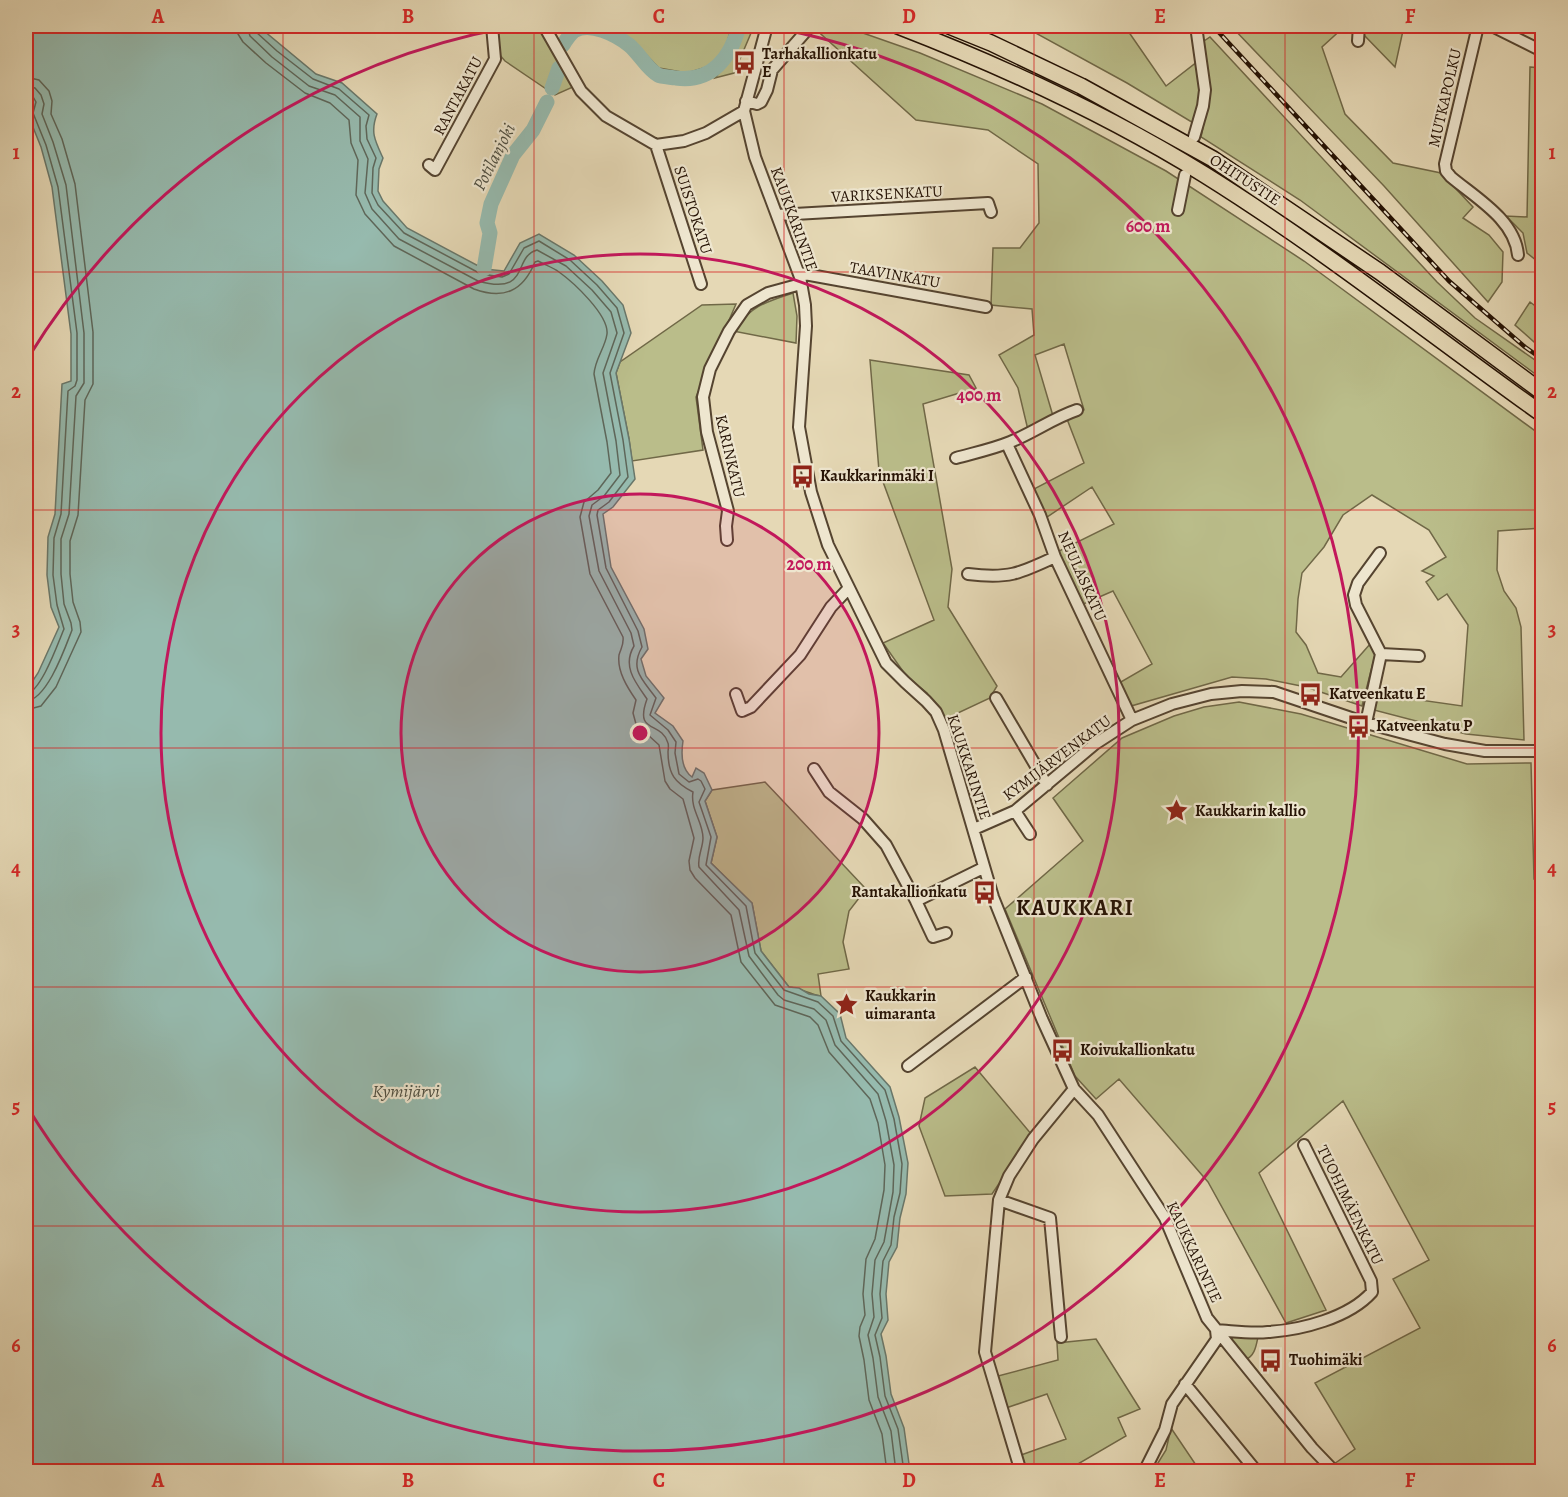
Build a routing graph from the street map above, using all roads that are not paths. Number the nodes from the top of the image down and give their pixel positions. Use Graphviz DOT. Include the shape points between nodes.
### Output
graph roads {
  1 [pos="492,26"];
  2 [pos="544,26"];
  3 [pos="767,26"];
  4 [pos="898,26"];
  5 [pos="949,26"];
  6 [pos="1196,26"];
  7 [pos="1359,26"];
  8 [pos="1478,26"];
  9 [pos="1492,26"];
  10 [pos="1510,29"];
  11 [pos="807,30"];
  12 [pos="1358,41"];
  13 [pos="1542,51"];
  14 [pos="745,106"];
  15 [pos="1194,137"];
  16 [pos="656,145"];
  17 [pos="429,165"];
  18 [pos="1185,175"];
  19 [pos="1178,210"];
  20 [pos="991,212"];
  21 [pos="777,215"];
  22 [pos="1518,255"];
  23 [pos="800,278"];
  24 [pos="701,284"];
  25 [pos="986,307"];
  26 [pos="1542,392"];
  27 [pos="1077,410"];
  28 [pos="1542,414"];
  29 [pos="1007,444"];
  30 [pos="956,458"];
  31 [pos="727,540"];
  32 [pos="1380,553"];
  33 [pos="1055,557"];
  34 [pos="968,574"];
  35 [pos="848,588"];
  36 [pos="1381,654"];
  37 [pos="1419,656"];
  38 [pos="736,694"];
  39 [pos="996,698"];
  40 [pos="1132,720"];
  41 [pos="1366,723"];
  42 [pos="1542,751"];
  43 [pos="814,769"];
  44 [pos="1047,785"];
  45 [pos="1015,811"];
  46 [pos="974,829"];
  47 [pos="1030,834"];
  48 [pos="984,868"];
  49 [pos="916,900"];
  50 [pos="946,933"];
  51 [pos="1026,977"];
  52 [pos="908,1066"];
  53 [pos="1074,1089"];
  54 [pos="1304,1145"];
  55 [pos="999,1200"];
  56 [pos="1216,1330"];
  57 [pos="1061,1337"];
  58 [pos="1185,1384"];
  59 [pos="1021,1472"];
  60 [pos="1144,1472"];
  61 [pos="1257,1472"];
  62 [pos="1335,1472"];
  1 -- 17 [label="street, RANTAKATU" via="495,59 435,170"];
  2 -- 16 [label="street" via="581,91 606,116"];
  3 -- 14 [label="street, KAUKKARINTIE"];
  4 -- 28 [label="highway, OHITUSTIE" via="986,60 1072,101 1203,174 1262,212"];
  5 -- 26 [label="highway, OHITUSTIE" via="1082,86 1213,159 1380,272"];
  6 -- 15 [label="street" via="1205,90"];
  7 -- 12 [label="street"];
  8 -- 22 [label="street, MUTKAPOLKU" via="1446,171 1504,222 1512,232"];
  9 -- 10 [label="street"];
  10 -- 13 [label="street"];
  11 -- 14 [label="street" via="772,70 761,102"];
  14 -- 16 [label="street" via="706,133"];
  14 -- 21 [label="street, KAUKKARINTIE" via="755,157"];
  16 -- 24 [label="street, SUISTOKATU"];
  18 -- 19 [label="street"];
  20 -- 21 [label="street, VARIKSENKATU" via="988,202"];
  21 -- 23 [label="street, KAUKKARINTIE"];
  23 -- 25 [label="street, TAAVINKATU"];
  23 -- 31 [label="street, KARINKATU" via="747,304 710,369 703,397 706,432 728,511"];
  23 -- 35 [label="street, KAUKKARINTIE" via="806,326 799,427 811,492 828,545"];
  27 -- 29 [label="street"];
  29 -- 30 [label="street"];
  29 -- 33 [label="street, NEULASKATU"];
  32 -- 36 [label="street" via="1358,582 1354,596"];
  33 -- 34 [label="street" via="1009,576"];
  33 -- 40 [label="street, NEULASKATU"];
  35 -- 38 [label="street" via="800,655 751,707 742,711"];
  35 -- 46 [label="street, KAUKKARINTIE" via="886,663 936,712"];
  36 -- 37 [label="street"];
  36 -- 41 [label="street"];
  39 -- 44 [label="street"];
  40 -- 41 [label="street, KYMIJÄRVENKATU" via="1172,704 1242,691 1274,692"];
  40 -- 44 [label="street, KYMIJÄRVENKATU" via="1095,744"];
  41 -- 42 [label="street, KYMIJÄRVENKATU" via="1485,751"];
  43 -- 49 [label="street" via="829,792 863,819 886,845"];
  44 -- 45 [label="street, KYMIJÄRVENKATU"];
  45 -- 46 [label="street, KYMIJÄRVENKATU"];
  45 -- 47 [label="street"];
  46 -- 48 [label="street, KAUKKARINTIE"];
  48 -- 49 [label="street"];
  48 -- 51 [label="street, KAUKKARINTIE"];
  49 -- 50 [label="street" via="933,937"];
  51 -- 52 [label="street"];
  51 -- 53 [label="street, KAUKKARINTIE"];
  53 -- 55 [label="street" via="1033,1139"];
  53 -- 56 [label="street, KAUKKARINTIE" via="1098,1115 1165,1218 1207,1318"];
  54 -- 56 [label="street, TUOHIMÄENKATU" via="1371,1281 1372,1292 1356,1306 1309,1326 1267,1333"];
  55 -- 57 [label="street" via="1050,1218"];
  55 -- 59 [label="street" via="985,1352"];
  56 -- 58 [label="street" via="1217,1339"];
  56 -- 62 [label="street, KAUKKARINTIE"];
  58 -- 60 [label="street" via="1172,1404 1165,1430"];
  58 -- 61 [label="street"];
}
